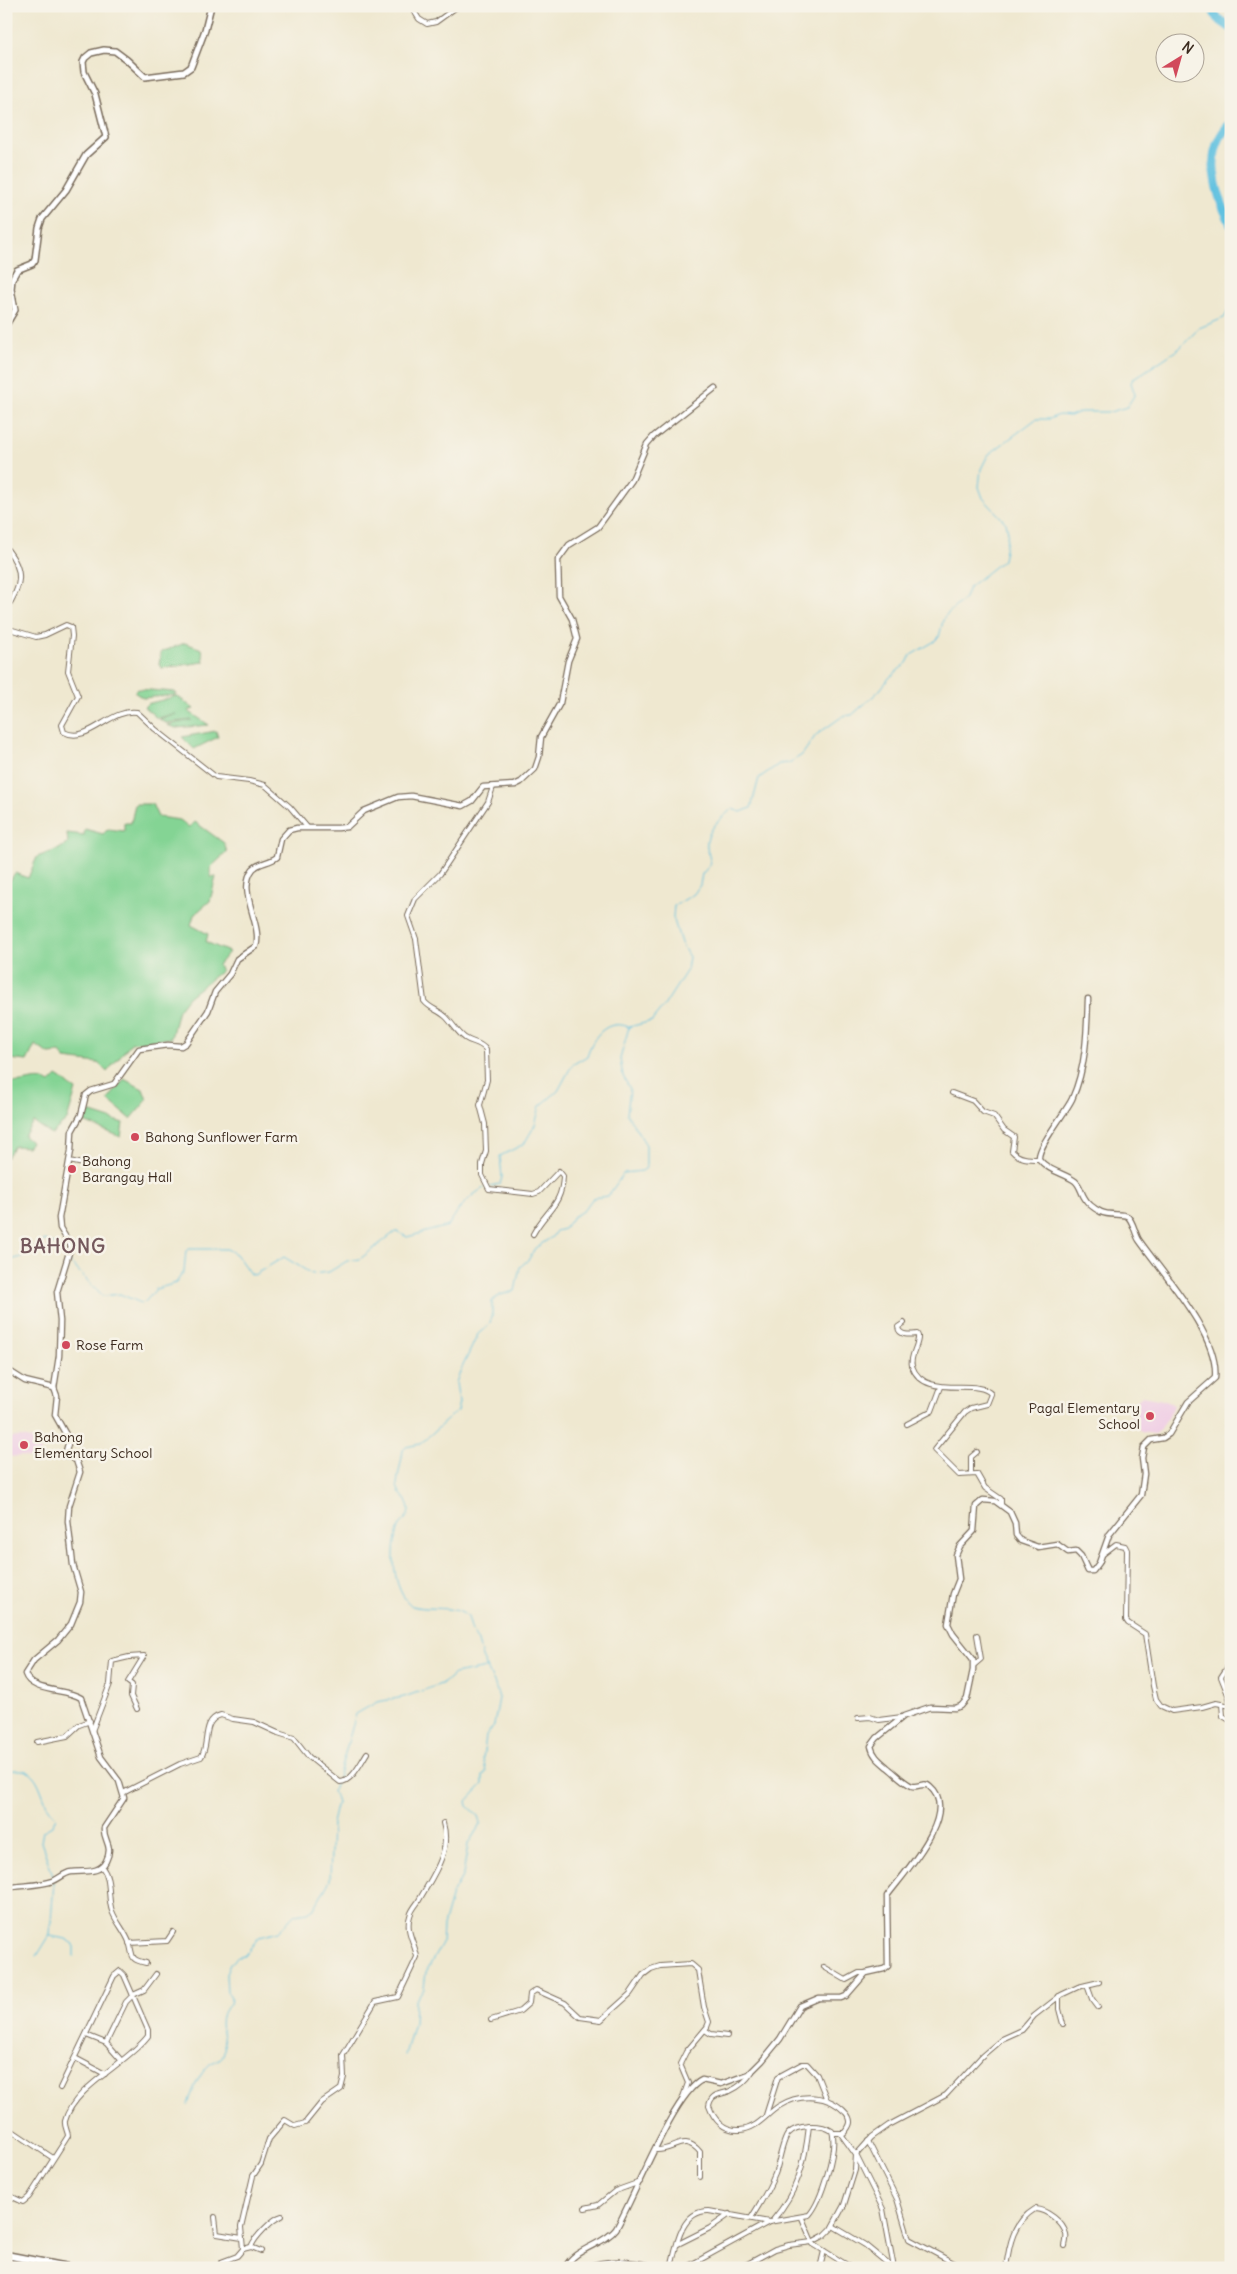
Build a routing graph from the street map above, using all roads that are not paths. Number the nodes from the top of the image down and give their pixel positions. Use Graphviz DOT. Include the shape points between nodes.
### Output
graph roads {
  1 [pos="211,6"];
  2 [pos="412,6"];
  3 [pos="458,6"];
  4 [pos="6,325"];
  5 [pos="715,388"];
  6 [pos="6,548"];
  7 [pos="6,609"];
  8 [pos="6,628"];
  9 [pos="493,787"];
  10 [pos="308,828"];
  11 [pos="1088,999"];
  12 [pos="952,1093"];
  13 [pos="1039,1160"];
  14 [pos="69,1161"];
  15 [pos="98,1167"];
  16 [pos="533,1234"];
  17 [pos="904,1323"];
  18 [pos="6,1369"];
  19 [pos="941,1387"];
  20 [pos="54,1388"];
  21 [pos="907,1424"];
  22 [pos="977,1452"];
  23 [pos="971,1473"];
  24 [pos="1001,1505"];
  25 [pos="1103,1554"];
  26 [pos="977,1635"];
  27 [pos="974,1665"];
  28 [pos="1229,1665"];
  29 [pos="1222,1704"];
  30 [pos="1231,1706"];
  31 [pos="137,1709"];
  32 [pos="903,1717"];
  33 [pos="858,1718"];
  34 [pos="90,1721"];
  35 [pos="1231,1721"];
  36 [pos="92,1731"];
  37 [pos="37,1742"];
  38 [pos="367,1753"];
  39 [pos="123,1792"];
  40 [pos="443,1823"];
  41 [pos="102,1867"];
  42 [pos="6,1888"];
  43 [pos="173,1932"];
  44 [pos="129,1942"];
  45 [pos="146,1962"];
  46 [pos="824,1967"];
  47 [pos="867,1973"];
  48 [pos="156,1974"];
  49 [pos="1099,1982"];
  50 [pos="1086,1985"];
  51 [pos="133,1995"];
  52 [pos="1059,1996"];
  53 [pos="1098,2007"];
  54 [pos="491,2020"];
  55 [pos="1063,2024"];
  56 [pos="705,2030"];
  57 [pos="86,2035"];
  58 [pos="727,2036"];
  59 [pos="106,2043"];
  60 [pos="75,2058"];
  61 [pos="122,2060"];
  62 [pos="753,2070"];
  63 [pos="105,2074"];
  64 [pos="60,2088"];
  65 [pos="682,2100"];
  66 [pos="827,2100"];
  67 [pos="766,2117"];
  68 [pos="809,2126"];
  69 [pos="14,2132"];
  70 [pos="833,2133"];
  71 [pos="841,2134"];
  72 [pos="868,2141"];
  73 [pos="655,2150"];
  74 [pos="856,2155"];
  75 [pos="53,2158"];
  76 [pos="700,2178"];
  77 [pos="640,2182"];
  78 [pos="6,2194"];
  79 [pos="584,2208"];
  80 [pos="730,2214"];
  81 [pos="282,2216"];
  82 [pos="215,2217"];
  83 [pos="751,2218"];
  84 [pos="802,2218"];
  85 [pos="771,2221"];
  86 [pos="833,2226"];
  87 [pos="242,2238"];
  88 [pos="812,2242"];
  89 [pos="677,2244"];
  90 [pos="1065,2246"];
  91 [pos="251,2247"];
  92 [pos="243,2249"];
  93 [pos="261,2251"];
  94 [pos="824,2251"];
  95 [pos="6,2255"];
  96 [pos="66,2267"];
  97 [pos="73,2268"];
  98 [pos="219,2268"];
  99 [pos="565,2268"];
  100 [pos="583,2268"];
  101 [pos="662,2268"];
  102 [pos="671,2268"];
  103 [pos="685,2268"];
  104 [pos="740,2268"];
  105 [pos="820,2268"];
  106 [pos="852,2268"];
  107 [pos="893,2268"];
  108 [pos="963,2268"];
  109 [pos="1006,2268"];
  1 -- 4 [label="main road" via="198,52 191,67 184,72 149,78 141,76 116,52 104,50 85,58 84,72 95,94 106,137 86,155 66,190 42,219 36,260 18,270 12,280 15,308"];
  2 -- 3 [label="street" via="419,19 428,24"];
  5 -- 9 [label="street" via="654,436 647,444 632,480 598,527 569,544 560,556 559,596 572,619 577,639 568,661 560,703 541,738 535,769 515,785"];
  6 -- 7 [label="street" via="20,578 17,593"];
  8 -- 10 [label="street" via="36,637 66,624 71,627 68,671 78,696 62,725 66,733 82,735 120,713 137,712 216,777 265,785"];
  9 -- 10 [label="street" via="481,788 463,806 411,796 398,797 364,811 347,827"];
  9 -- 16 [label="street" via="488,802 440,874 415,899 408,916 416,939 424,1000 447,1017 467,1039 486,1050 487,1080 480,1105 485,1124 486,1151 482,1164 485,1183 489,1189 533,1194 539,1192 555,1173 559,1171 564,1176 556,1205 540,1220"];
  10 -- 14 [label="street" via="285,832 277,857 256,866 250,873 248,892 257,943 236,959 190,1038 181,1046 139,1050 114,1084 88,1092 82,1115 72,1131"];
  11 -- 13 [label="street" via="1081,1074 1072,1100 1042,1148"];
  12 -- 13 [label="street" via="973,1100 983,1112 994,1116 1014,1137 1012,1150 1017,1156"];
  13 -- 25 [label="street" via="1075,1181 1086,1200 1098,1210 1107,1215 1129,1218 1137,1237 1187,1302 1206,1340 1214,1370 1213,1381 1188,1402 1169,1434 1151,1440 1144,1448 1141,1495 1109,1535"];
  14 -- 15 [label="street"];
  14 -- 20 [label="street" via="59,1218 60,1228 71,1246 57,1292 59,1356"];
  17 -- 19 [label="street" via="898,1327 901,1333 918,1336 912,1362 917,1373"];
  18 -- 20 [label="street" via="25,1381"];
  19 -- 21 [label="street" via="932,1411"];
  19 -- 23 [label="street" via="981,1388 991,1394 987,1404 965,1412 934,1448 956,1473 961,1476"];
  20 -- 34 [label="street" via="57,1396 55,1415 69,1440 66,1455 76,1460 80,1468 68,1521 73,1566 82,1592 72,1624 34,1660 25,1674 35,1684 67,1691 81,1698"];
  22 -- 23 [label="street" via="971,1458"];
  23 -- 24 [label="street" via="976,1474 985,1488 1001,1498"];
  24 -- 25 [label="street" via="1013,1518 1018,1538 1026,1544 1038,1547 1057,1544 1068,1552 1076,1551 1090,1572 1096,1568"];
  24 -- 27 [label="street" via="983,1500 976,1506 974,1530 956,1555 958,1579 948,1624"];
  25 -- 29 [label="street" via="1116,1544 1126,1546 1126,1620 1145,1634 1152,1686 1160,1706 1172,1711"];
  26 -- 27 [label="street" via="981,1659"];
  27 -- 32 [label="street" via="967,1698 961,1706 947,1709 930,1707"];
  28 -- 30 [label="street" via="1221,1677"];
  29 -- 30 [label="street"];
  29 -- 35 [label="street" via="1223,1716"];
  31 -- 36 [label="street" via="131,1696 132,1685 128,1682 144,1656 112,1661 110,1684"];
  32 -- 33 [label="street"];
  32 -- 47 [label="street" via="873,1743 872,1751 910,1785 930,1786 938,1800 940,1813 907,1872 887,1896 888,1966"];
  34 -- 36 [label="street"];
  34 -- 37 [label="street" via="79,1725 67,1736"];
  36 -- 39 [label="street" via="101,1757 116,1776"];
  38 -- 39 [label="street" via="350,1777 340,1782 309,1757 294,1738 254,1722 221,1715 214,1718 208,1728 201,1757"];
  39 -- 41 [label="street" via="123,1802 104,1828 110,1847"];
  40 -- 87 [label="street" via="447,1838 442,1857 434,1877 409,1916 410,1939 417,1957 413,1968 398,1997 375,2002 348,2045 343,2055 341,2089 322,2102 306,2123 295,2126 286,2120 269,2139 261,2164 253,2176"];
  41 -- 42 [label="street" via="71,1872 52,1881"];
  41 -- 44 [label="street" via="110,1891 111,1910"];
  43 -- 44 [label="street" via="167,1941"];
  44 -- 45 [label="street" via="133,1958"];
  46 -- 47 [label="street" via="846,1980 859,1973"];
  47 -- 62 [label="street" via="846,1996 819,1998 800,2006 783,2035"];
  48 -- 51 [label="street" via="144,1990"];
  49 -- 50 [label="street"];
  50 -- 52 [label="street"];
  50 -- 53 [label="street"];
  51 -- 57 [label="street" via="124,1975 117,1971"];
  51 -- 59 [label="street" via="126,2002"];
  51 -- 61 [label="street" via="149,2033"];
  52 -- 55 [label="street"];
  52 -- 72 [label="street" via="1022,2030 1002,2039 982,2056 946,2095 881,2130"];
  54 -- 56 [label="street" via="524,2009 530,2003 530,1994 536,1990 565,2003 580,2017 601,2020 630,1994 651,1969 690,1964 697,1968 701,1981 704,2007 709,2017"];
  56 -- 58 [label="street"];
  56 -- 65 [label="street" via="680,2064 688,2083"];
  57 -- 59 [label="street"];
  57 -- 60 [label="street"];
  59 -- 61 [label="street"];
  60 -- 63 [label="street"];
  60 -- 64 [label="street"];
  61 -- 63 [label="street"];
  62 -- 65 [label="street" via="721,2084 702,2080"];
  62 -- 67 [label="street" via="734,2089 714,2096 709,2106 718,2122 732,2130 748,2129"];
  63 -- 75 [label="street" via="87,2088 72,2108 64,2124 68,2136"];
  65 -- 73 [label="street"];
  66 -- 67 [label="street" via="802,2098 778,2106"];
  66 -- 67 [label="street" via="816,2073 807,2064 802,2064 778,2077"];
  66 -- 71 [label="street" via="850,2119 849,2127"];
  68 -- 70 [label="street" via="825,2127"];
  68 -- 83 [label="street" via="794,2129 786,2135 774,2176"];
  68 -- 85 [label="street" via="797,2184"];
  69 -- 75 [label="street"];
  70 -- 71 [label="street"];
  70 -- 84 [label="street" via="830,2164 820,2193 811,2213"];
  71 -- 74 [label="street"];
  72 -- 74 [label="street"];
  72 -- 108 [label="street" via="897,2199 909,2239"];
  73 -- 76 [label="street" via="666,2150 681,2142 690,2143 700,2152"];
  73 -- 77 [label="street"];
  74 -- 86 [label="street" via="850,2189"];
  74 -- 107 [label="street" via="884,2212"];
  75 -- 78 [label="street" via="26,2200 19,2202"];
  77 -- 79 [label="street" via="615,2190 598,2206"];
  77 -- 99 [label="street" via="614,2232 571,2260"];
  80 -- 83 [label="street"];
  80 -- 89 [label="street"];
  80 -- 89 [label="street" via="705,2210 694,2215 683,2226"];
  81 -- 91 [label="street" via="273,2219"];
  82 -- 87 [label="street" via="217,2234"];
  83 -- 85 [label="street"];
  84 -- 85 [label="street"];
  84 -- 88 [label="street"];
  85 -- 103 [label="street"];
  86 -- 88 [label="street"];
  86 -- 107 [label="street" via="865,2244"];
  87 -- 92 [label="street"];
  88 -- 94 [label="street"];
  88 -- 104 [label="street" via="775,2249"];
  89 -- 102 [label="street"];
  90 -- 109 [label="street" via="1063,2228 1045,2212 1035,2210 1011,2237"];
  91 -- 92 [label="street"];
  91 -- 93 [label="street"];
  92 -- 98 [label="street" via="237,2256 221,2262"];
  94 -- 105 [label="street"];
  94 -- 106 [label="street"];
  95 -- 96 [label="highway"];
  96 -- 97 [label="highway"];
  100 -- 101 [label="street" via="621,2260"];
}
